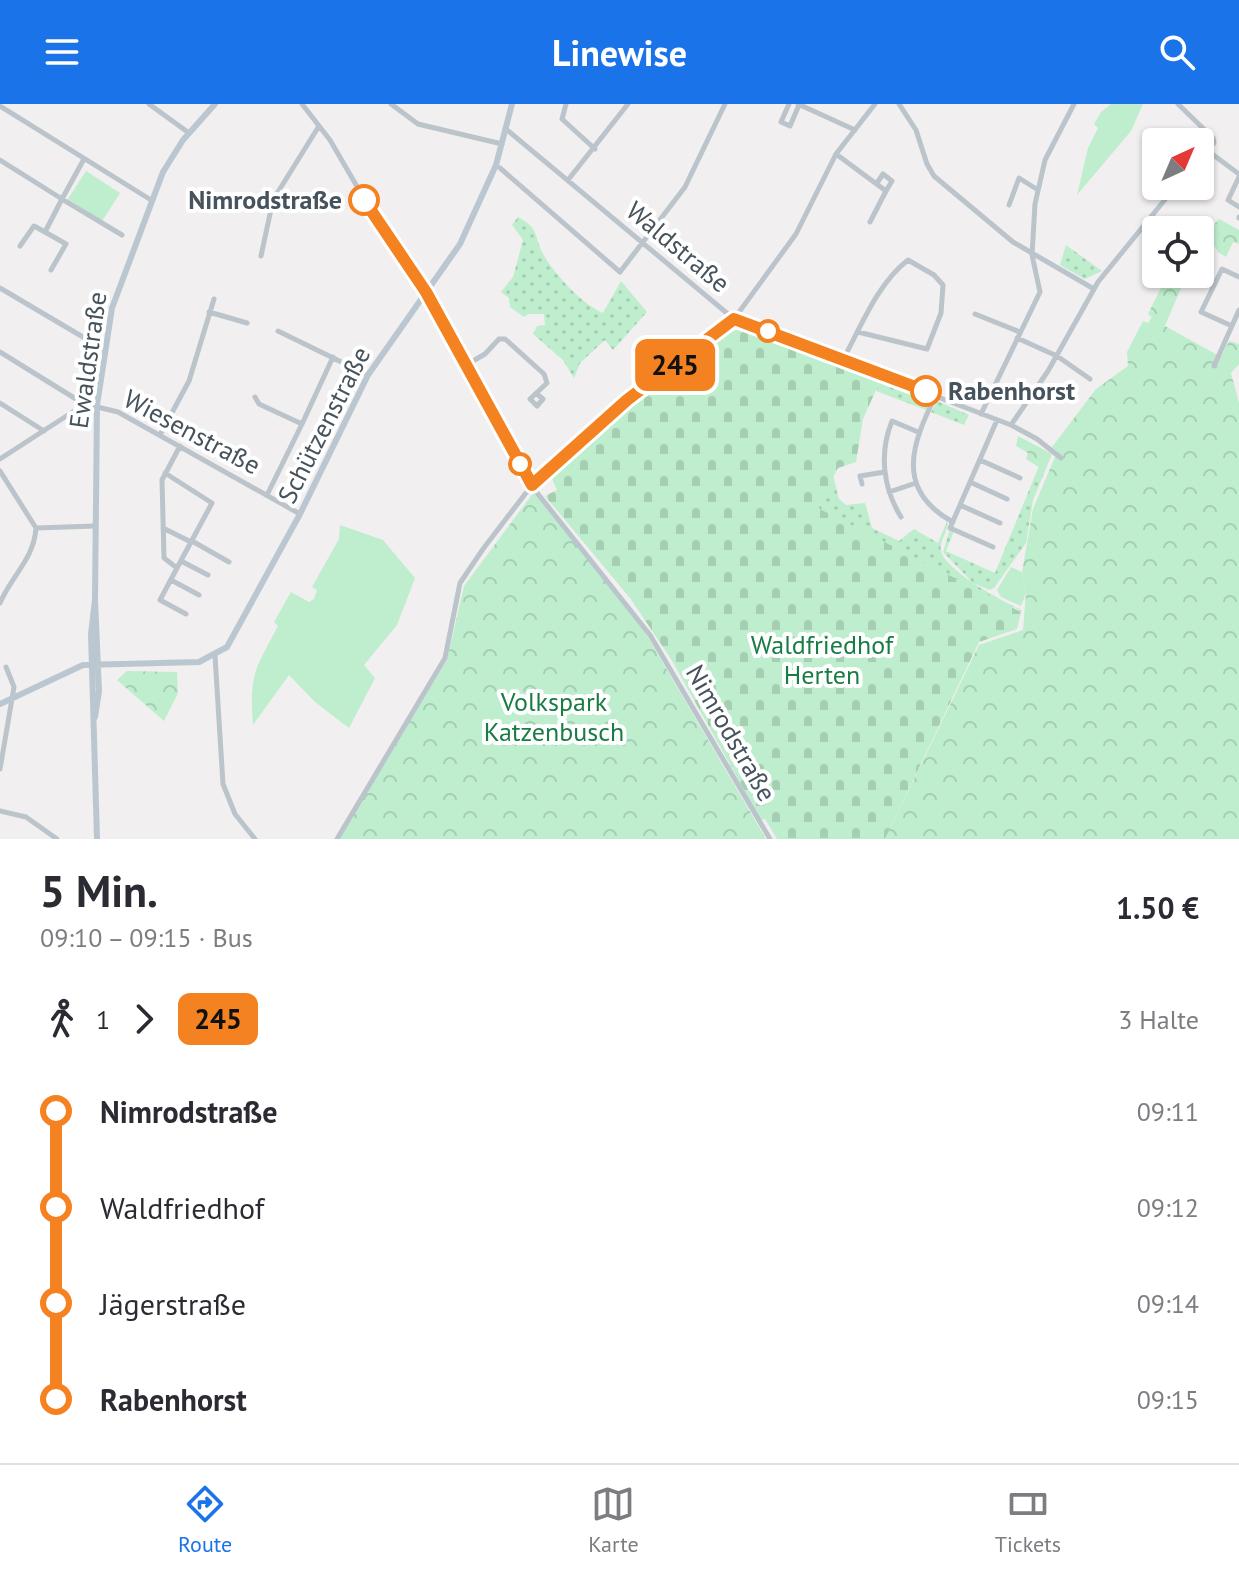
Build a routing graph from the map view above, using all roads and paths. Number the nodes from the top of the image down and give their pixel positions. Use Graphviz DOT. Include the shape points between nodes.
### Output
graph roads {
  1 [pos="149,104"];
  2 [pos="215,104"];
  3 [pos="302,104"];
  4 [pos="391,104"];
  5 [pos="512,104"];
  6 [pos="566,104"];
  7 [pos="628,104"];
  8 [pos="725,104"];
  9 [pos="789,104"];
  10 [pos="799,104"];
  11 [pos="875,104"];
  12 [pos="899,104"];
  13 [pos="1074,104"];
  14 [pos="1178,104"];
  15 [pos="0,106"];
  16 [pos="319,126"];
  17 [pos="1203,128"];
  18 [pos="506,129"];
  19 [pos="855,130"];
  20 [pos="189,133"];
  21 [pos="502,144"];
  22 [pos="595,149"];
  23 [pos="836,154"];
  24 [pos="1214,156"];
  25 [pos="84,159"];
  26 [pos="0,160"];
  27 [pos="500,168"];
  28 [pos="1239,176"];
  29 [pos="568,180"];
  30 [pos="877,183"];
  31 [pos="1038,190"];
  32 [pos="886,191"];
  33 [pos="62,199"];
  34 [pos="151,200"];
  35 [pos="1165,200"];
  36 [pos="1009,205"];
  37 [pos="1239,207"];
  38 [pos="870,222"];
  39 [pos="45,232"];
  40 [pos="122,235"];
  41 [pos="641,244"];
  42 [pos="20,246"];
  43 [pos="1032,255"];
  44 [pos="261,256"];
  45 [pos="51,270"];
  46 [pos="1239,277"];
  47 [pos="0,288"];
  48 [pos="1094,289"];
  49 [pos="426,292"];
  50 [pos="214,299"];
  51 [pos="1239,310"];
  52 [pos="209,312"];
  53 [pos="975,314"];
  54 [pos="734,319"];
  55 [pos="247,323"];
  56 [pos="1232,326"];
  57 [pos="278,331"];
  58 [pos="858,332"];
  59 [pos="1019,335"];
  60 [pos="105,350"];
  61 [pos="0,352"];
  62 [pos="1057,356"];
  63 [pos="333,357"];
  64 [pos="844,358"];
  65 [pos="466,365"];
  66 [pos="1214,366"];
  67 [pos="368,375"];
  68 [pos="1090,379"];
  69 [pos="537,394"];
  70 [pos="936,395"];
  71 [pos="255,397"];
  72 [pos="0,403"];
  73 [pos="85,404"];
  74 [pos="97,405"];
  75 [pos="981,414"];
  76 [pos="997,420"];
  77 [pos="302,424"];
  78 [pos="1011,425"];
  79 [pos="44,431"];
  80 [pos="918,432"];
  81 [pos="160,435"];
  82 [pos="180,446"];
  83 [pos="1061,458"];
  84 [pos="0,459"];
  85 [pos="980,460"];
  86 [pos="0,471"];
  87 [pos="885,472"];
  88 [pos="165,473"];
  89 [pos="1020,478"];
  90 [pos="970,482"];
  91 [pos="916,483"];
  92 [pos="862,484"];
  93 [pos="532,485"];
  94 [pos="889,492"];
  95 [pos="267,495"];
  96 [pos="1007,499"];
  97 [pos="960,505"];
  98 [pos="300,514"];
  99 [pos="901,517"];
  100 [pos="953,522"];
  101 [pos="1000,523"];
  102 [pos="95,526"];
  103 [pos="36,528"];
  104 [pos="163,528"];
  105 [pos="191,542"];
  106 [pos="993,547"];
  107 [pos="181,561"];
  108 [pos="229,562"];
  109 [pos="177,568"];
  110 [pos="208,575"];
  111 [pos="171,580"];
  112 [pos="199,595"];
  113 [pos="0,603"];
  114 [pos="186,614"];
  115 [pos="215,656"];
  116 [pos="96,665"];
  117 [pos="6,667"];
  118 [pos="12,698"];
  119 [pos="0,704"];
  120 [pos="0,769"];
  121 [pos="0,811"];
  122 [pos="57,839"];
  123 [pos="97,839"];
  124 [pos="255,839"];
  125 [pos="337,839"];
  126 [pos="770,839"];
  1 -- 20 [label="street"];
  2 -- 20 [label="main road, Ewaldstraße"];
  3 -- 16 [label="street, Nimrodstraße"];
  4 -- 21 [label="street" via="418,124"];
  5 -- 18 [label="main road, Schützenstraße"];
  6 -- 22 [label="street" via="562,119"];
  7 -- 22 [label="street"];
  8 -- 41 [label="street" via="685,187"];
  9 -- 10 [label="street" via="781,122 790,126"];
  10 -- 19 [label="street"];
  11 -- 19 [label="street"];
  12 -- 43 [label="street" via="934,176"];
  13 -- 31 [label="street" via="1045,160"];
  14 -- 17 [label="street"];
  15 -- 25 [label="street"];
  16 -- 44 [label="street" via="273,200"];
  16 -- 49 [label="street, Nimrodstraße"];
  18 -- 21 [label="main road, Schützenstraße"];
  18 -- 29 [label="street, Waldstraße"];
  19 -- 23 [label="street"];
  20 -- 34 [label="main road, Ewaldstraße"];
  21 -- 49 [label="main road, Schützenstraße" via="460,244"];
  22 -- 29 [label="street"];
  23 -- 30 [label="street"];
  23 -- 54 [label="street" via="796,234"];
  24 -- 28 [label="street"];
  25 -- 33 [label="street"];
  25 -- 34 [label="street"];
  26 -- 33 [label="street"];
  27 -- 41 [label="street" via="616,272"];
  28 -- 37 [label="street" via="1228,200"];
  29 -- 41 [label="street, Waldstraße"];
  30 -- 32 [label="street"];
  30 -- 32 [label="street" via="883,174 892,181"];
  31 -- 36 [label="street" via="1019,178"];
  31 -- 43 [label="street"];
  32 -- 38 [label="street"];
  33 -- 39 [label="street"];
  33 -- 40 [label="street"];
  34 -- 60 [label="main road, Ewaldstraße" via="119,286"];
  35 -- 48 [label="street"];
  39 -- 42 [label="street" via="34,226"];
  39 -- 45 [label="street" via="66,244"];
  41 -- 54 [label="street, Waldstraße"];
  43 -- 48 [label="street"];
  43 -- 59 [label="street" via="1040,292"];
  46 -- 56 [label="street" via="1222,269 1201,312"];
  47 -- 60 [label="street"];
  48 -- 62 [label="street"];
  49 -- 65 [label="street, Nimrodstraße"];
  49 -- 67 [label="main road, Schützenstraße"];
  50 -- 52 [label="street"];
  51 -- 56 [label="street"];
  52 -- 55 [label="street"];
  52 -- 81 [label="street" via="189,381"];
  53 -- 59 [label="street"];
  54 -- 64 [label="street, Waldstraße"];
  54 -- 93 [label="street" via="627,400"];
  56 -- 66 [label="street"];
  57 -- 63 [label="street"];
  58 -- 58 [label="street" via="908,260 943,285 941,313 927,349"];
  58 -- 64 [label="street"];
  59 -- 62 [label="street"];
  59 -- 75 [label="street"];
  60 -- 74 [label="main road, Ewaldstraße"];
  61 -- 73 [label="street"];
  62 -- 68 [label="street"];
  62 -- 78 [label="street"];
  63 -- 67 [label="street"];
  63 -- 77 [label="street, Wiesenstraße"];
  64 -- 70 [label="street, Waldstraße"];
  65 -- 69 [label="street" via="505,339 544,374 547,383"];
  65 -- 93 [label="street, Nimrodstraße"];
  67 -- 98 [label="main road, Schützenstraße"];
  70 -- 75 [label="street, Waldstraße"];
  70 -- 80 [label="street"];
  71 -- 77 [label="street" via="259,404"];
  72 -- 79 [label="street"];
  73 -- 74 [label="street"];
  73 -- 79 [label="street"];
  74 -- 81 [label="street, Wiesenstraße"];
  74 -- 102 [label="main road, Ewaldstraße"];
  75 -- 76 [label="street, Waldstraße"];
  76 -- 78 [label="street, Waldstraße"];
  76 -- 85 [label="street"];
  77 -- 95 [label="street, Wiesenstraße"];
  78 -- 83 [label="street, Waldstraße"];
  79 -- 84 [label="street"];
  80 -- 87 [label="street" via="892,421"];
  80 -- 91 [label="street"];
  81 -- 82 [label="street, Wiesenstraße"];
  82 -- 88 [label="street"];
  82 -- 95 [label="street, Wiesenstraße"];
  85 -- 89 [label="street"];
  85 -- 90 [label="street"];
  86 -- 103 [label="street"];
  87 -- 92 [label="street" via="860,476"];
  87 -- 94 [label="street"];
  88 -- 104 [label="street"];
  88 -- 105 [label="street" via="212,503"];
  90 -- 96 [label="street"];
  90 -- 97 [label="street"];
  91 -- 94 [label="street"];
  91 -- 100 [label="street" via="927,503"];
  93 -- 125 [label="street" via="460,583 445,658"];
  93 -- 126 [label="street, Nimrodstraße" via="650,635"];
  94 -- 99 [label="street"];
  95 -- 98 [label="street, Wiesenstraße"];
  97 -- 100 [label="street"];
  97 -- 101 [label="street"];
  98 -- 115 [label="main road, Schützenstraße" via="232,639"];
  100 -- 106 [label="street" via="950,528"];
  102 -- 103 [label="street"];
  102 -- 116 [label="main road, Ewaldstraße" via="91,634"];
  103 -- 113 [label="street" via="33,552"];
  104 -- 105 [label="street"];
  104 -- 109 [label="street" via="164,558"];
  105 -- 107 [label="street"];
  105 -- 108 [label="street"];
  107 -- 109 [label="street"];
  107 -- 110 [label="street"];
  109 -- 111 [label="street"];
  111 -- 112 [label="street"];
  111 -- 114 [label="street" via="160,600"];
  115 -- 116 [label="main road" via="199,662"];
  115 -- 124 [label="street" via="223,784 235,814"];
  116 -- 118 [label="main road" via="77,666"];
  116 -- 123 [label="main road, Ewaldstraße"];
  117 -- 118 [label="street" via="14,687"];
  118 -- 119 [label="main road"];
  118 -- 120 [label="street"];
  121 -- 122 [label="street" via="26,817"];
}
